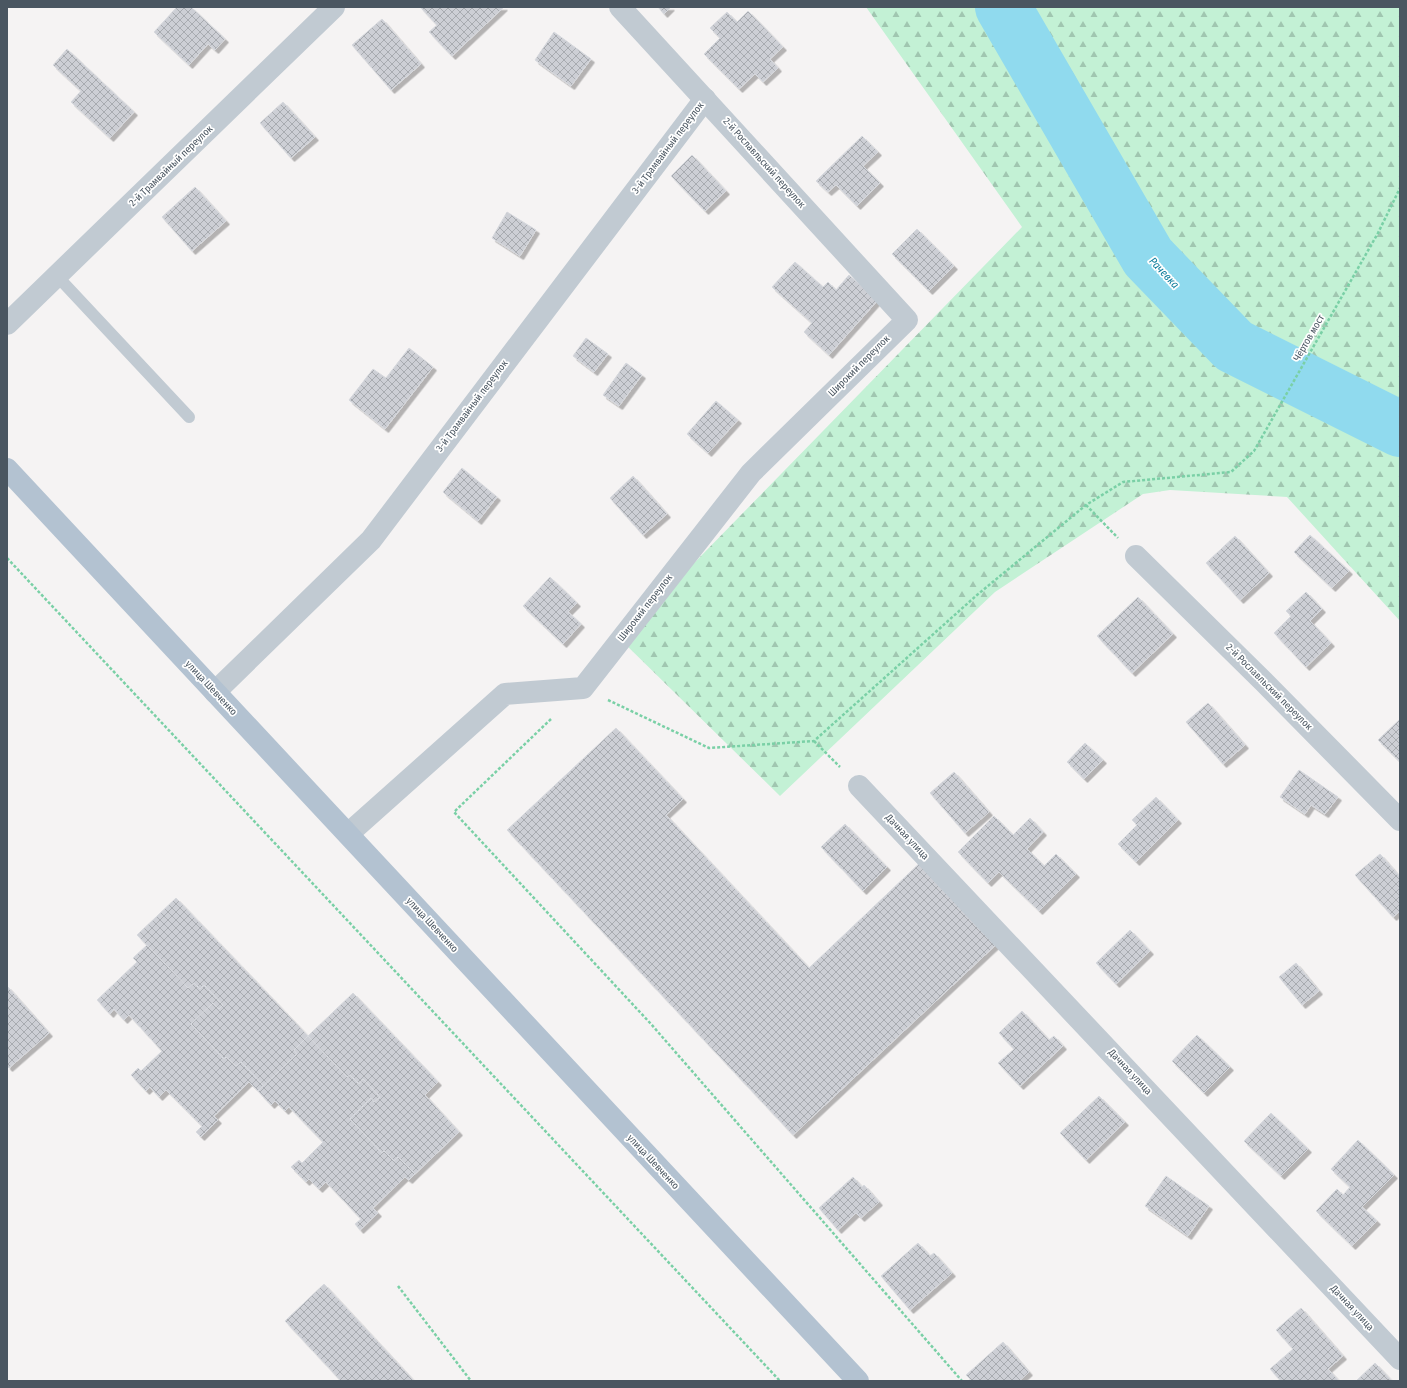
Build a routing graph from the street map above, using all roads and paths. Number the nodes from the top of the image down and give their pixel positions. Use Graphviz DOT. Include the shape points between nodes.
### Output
graph roads {
  1 [pos="334,7"];
  2 [pos="620,7"];
  3 [pos="705,99"];
  4 [pos="1400,188"];
  5 [pos="58,276"];
  6 [pos="906,320"];
  7 [pos="7,324"];
  8 [pos="189,417"];
  9 [pos="7,469"];
  10 [pos="1086,505"];
  11 [pos="1136,556"];
  12 [pos="7,558"];
  13 [pos="583,688"];
  14 [pos="215,692"];
  15 [pos="814,741"];
  16 [pos="859,786"];
  17 [pos="1400,820"];
  18 [pos="348,834"];
  19 [pos="398,1286"];
  20 [pos="1400,1359"];
  21 [pos="470,1381"];
  22 [pos="780,1381"];
  23 [pos="858,1381"];
  24 [pos="962,1381"];
  1 -- 5 [label="street, 2-й Трамвайный переулок"];
  2 -- 3 [label="street, 2-й Рославльский переулок"];
  3 -- 6 [label="street, 2-й Рославльский переулок"];
  3 -- 14 [label="street, 3-й Трамвайный переулок" via="371,540"];
  4 -- 10 [label="path, Чёртов мост" via="1378,233 1254,451 1231,472 1122,482"];
  5 -- 7 [label="street, 2-й Трамвайный переулок"];
  5 -- 8 [label="lane"];
  6 -- 13 [label="street, Широкий переулок" via="751,473"];
  9 -- 14 [label="main road, улица Шевченко"];
  10 -- 11 [label="path"];
  10 -- 15 [label="path, Чёртов мост" via="977,595"];
  11 -- 17 [label="street, 2-й Рославльский переулок"];
  12 -- 22 [label="path"];
  13 -- 15 [label="path" via="709,748"];
  13 -- 18 [label="street" via="505,694"];
  13 -- 24 [label="path" via="454,812 651,1024"];
  14 -- 18 [label="main road, улица Шевченко"];
  15 -- 16 [label="path"];
  16 -- 20 [label="street, Дачная улица"];
  18 -- 23 [label="main road, улица Шевченко"];
  19 -- 21 [label="path"];
}
